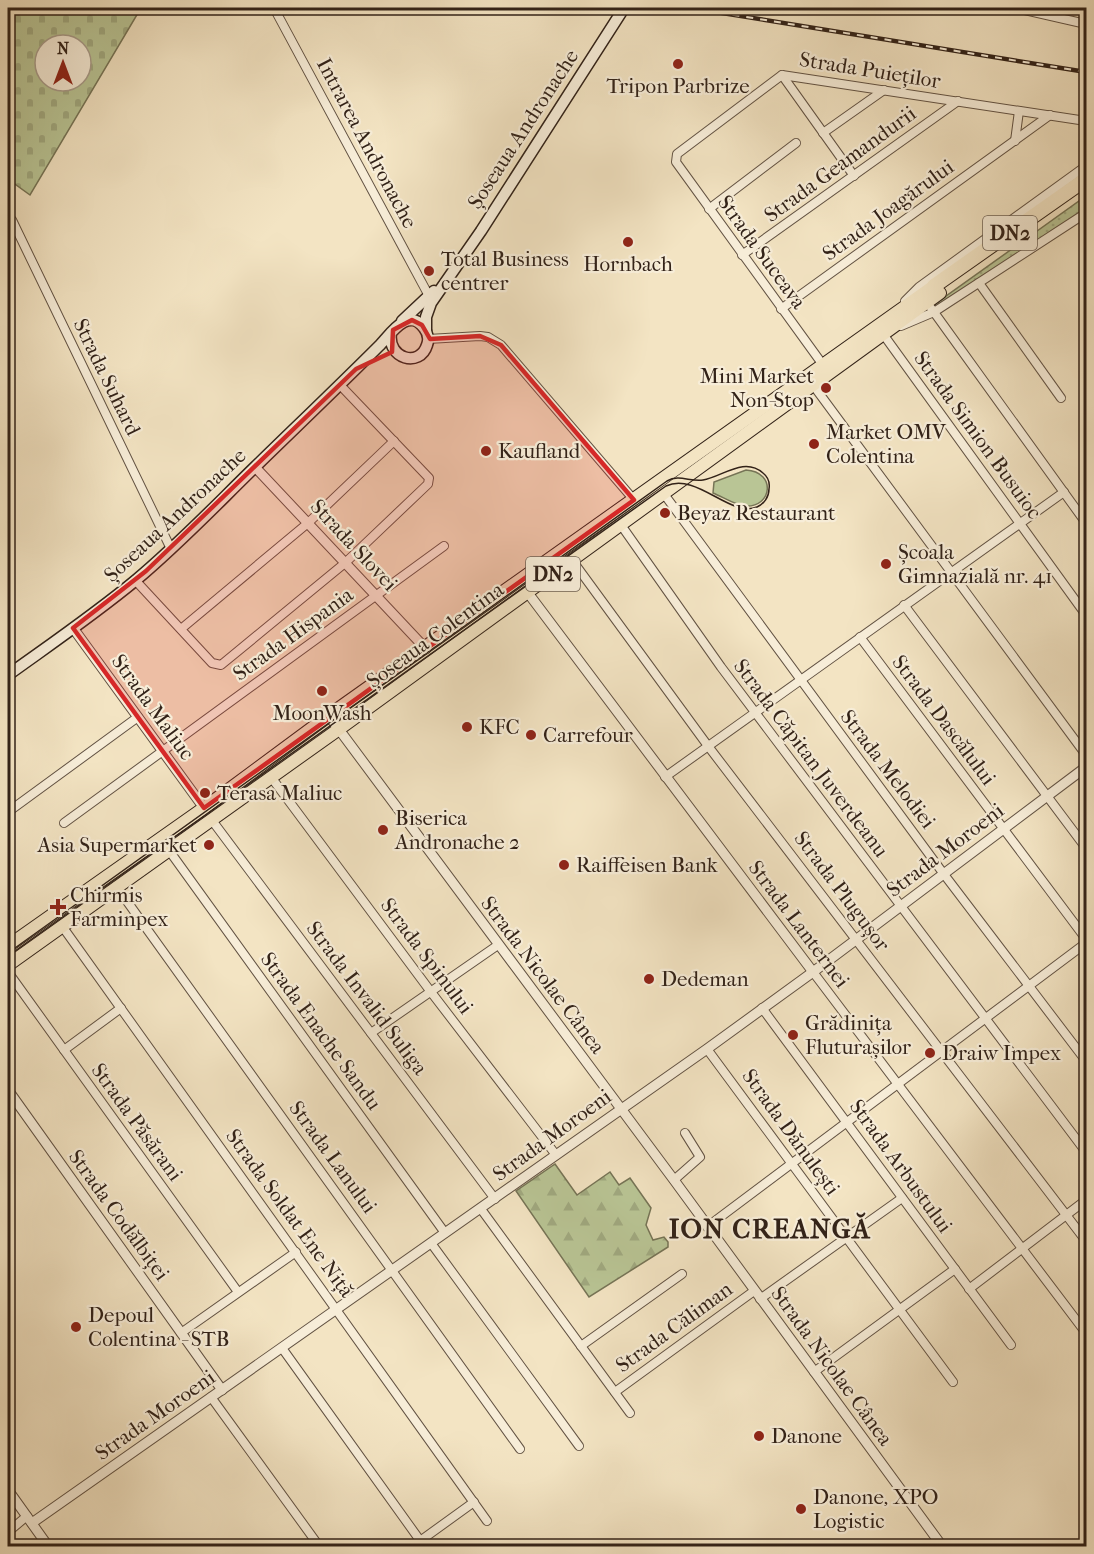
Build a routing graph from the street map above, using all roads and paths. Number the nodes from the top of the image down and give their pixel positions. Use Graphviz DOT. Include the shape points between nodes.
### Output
graph roads {
  1 [pos="274,8"];
  2 [pos="624,8"];
  3 [pos="1015,8"];
  4 [pos="1032,9"];
  5 [pos="1086,24"];
  6 [pos="782,75"];
  7 [pos="884,90"];
  8 [pos="958,101"];
  9 [pos="1019,111"];
  10 [pos="1050,115"];
  11 [pos="1086,121"];
  12 [pos="823,133"];
  13 [pos="1015,141"];
  14 [pos="796,143"];
  15 [pos="675,158"];
  16 [pos="1086,166"];
  17 [pos="854,176"];
  18 [pos="1086,179"];
  19 [pos="1086,190"];
  20 [pos="709,208"];
  21 [pos="1086,213"];
  22 [pos="12,220"];
  23 [pos="742,255"];
  24 [pos="453,271"];
  25 [pos="979,283"];
  26 [pos="937,290"];
  27 [pos="429,296"];
  28 [pos="931,307"];
  29 [pos="781,309"];
  30 [pos="400,322"];
  31 [pos="883,329"];
  32 [pos="391,333"];
  33 [pos="427,334"];
  34 [pos="398,354"];
  35 [pos="823,365"];
  36 [pos="356,369"];
  37 [pos="340,385"];
  38 [pos="813,385"];
  39 [pos="1061,398"];
  40 [pos="394,441"];
  41 [pos="255,467"];
  42 [pos="1064,492"];
  43 [pos="664,495"];
  44 [pos="634,500"];
  45 [pos="308,523"];
  46 [pos="1020,523"];
  47 [pos="1086,523"];
  48 [pos="621,525"];
  49 [pos="444,546"];
  50 [pos="171,549"];
  51 [pos="572,560"];
  52 [pos="345,562"];
  53 [pos="950,572"];
  54 [pos="135,580"];
  55 [pos="528,593"];
  56 [pos="377,596"];
  57 [pos="904,605"];
  58 [pos="1086,615"];
  59 [pos="73,628"];
  60 [pos="181,629"];
  61 [pos="860,637"];
  62 [pos="426,649"];
  63 [pos="8,675"];
  64 [pos="800,680"];
  65 [pos="755,713"];
  66 [pos="329,716"];
  67 [pos="138,717"];
  68 [pos="339,729"];
  69 [pos="708,746"];
  70 [pos="163,750"];
  71 [pos="1086,755"];
  72 [pos="1086,766"];
  73 [pos="271,777"];
  74 [pos="665,777"];
  75 [pos="1047,796"];
  76 [pos="204,808"];
  77 [pos="8,812"];
  78 [pos="211,819"];
  79 [pos="64,823"];
  80 [pos="1004,829"];
  81 [pos="1086,848"];
  82 [pos="168,849"];
  83 [pos="943,873"];
  84 [pos="116,886"];
  85 [pos="901,906"];
  86 [pos="62,926"];
  87 [pos="857,939"];
  88 [pos="1086,941"];
  89 [pos="498,945"];
  90 [pos="8,946"];
  91 [pos="8,965"];
  92 [pos="8,972"];
  93 [pos="813,972"];
  94 [pos="1030,986"];
  95 [pos="431,992"];
  96 [pos="121,1008"];
  97 [pos="762,1008"];
  98 [pos="986,1019"];
  99 [pos="371,1033"];
  100 [pos="707,1048"];
  101 [pos="64,1050"];
  102 [pos="942,1052"];
  103 [pos="1086,1062"];
  104 [pos="899,1084"];
  105 [pos="8,1090"];
  106 [pos="621,1108"];
  107 [pos="847,1123"];
  108 [pos="685,1133"];
  109 [pos="1086,1152"];
  110 [pos="556,1155"];
  111 [pos="792,1164"];
  112 [pos="674,1180"];
  113 [pos="902,1198"];
  114 [pos="495,1199"];
  115 [pos="1086,1200"];
  116 [pos="481,1209"];
  117 [pos="1066,1215"];
  118 [pos="707,1227"];
  119 [pos="445,1233"];
  120 [pos="847,1238"];
  121 [pos="1086,1241"];
  122 [pos="431,1243"];
  123 [pos="1022,1249"];
  124 [pos="296,1252"];
  125 [pos="955,1269"];
  126 [pos="392,1271"];
  127 [pos="682,1274"];
  128 [pos="969,1289"];
  129 [pos="238,1292"];
  130 [pos="757,1295"];
  131 [pos="337,1310"];
  132 [pos="900,1310"];
  133 [pos="181,1333"];
  134 [pos="1086,1333"];
  135 [pos="1011,1345"];
  136 [pos="582,1346"];
  137 [pos="282,1348"];
  138 [pos="814,1372"];
  139 [pos="953,1382"];
  140 [pos="222,1390"];
  141 [pos="615,1392"];
  142 [pos="211,1397"];
  143 [pos="630,1413"];
  144 [pos="579,1446"];
  145 [pos="520,1449"];
  146 [pos="8,1490"];
  147 [pos="474,1502"];
  148 [pos="29,1519"];
  149 [pos="488,1521"];
  150 [pos="8,1532"];
  151 [pos="422,1544"];
  152 [pos="48,1546"];
  153 [pos="319,1546"];
  154 [pos="942,1546"];
  1 -- 27 [label="street, Intrarea Andronache"];
  2 -- 24 [label="main road, Șoseaua Andronache"];
  3 -- 4 [label="street"];
  4 -- 5 [label="street"];
  6 -- 7 [label="street, Strada Puieților"];
  6 -- 12 [label="street"];
  6 -- 15 [label="street, Strada Puieților"];
  7 -- 8 [label="street, Strada Puieților"];
  7 -- 12 [label="street"];
  8 -- 9 [label="street, Strada Puieților"];
  8 -- 17 [label="street, Strada Geamandurii"];
  9 -- 10 [label="street, Strada Puieților"];
  9 -- 13 [label="street"];
  10 -- 11 [label="street, Strada Puieților"];
  10 -- 13 [label="street, Strada Joagărului"];
  12 -- 17 [label="street"];
  13 -- 29 [label="street, Strada Joagărului"];
  14 -- 20 [label="street"];
  15 -- 20 [label="street, Strada Suceava"];
  16 -- 31 [label="street, Șoseaua Colentina" via="919,287"];
  17 -- 23 [label="street, Strada Geamandurii"];
  18 -- 26 [label="highway, DN2"];
  19 -- 26 [label="highway, DN2"];
  20 -- 23 [label="street, Strada Suceava"];
  21 -- 25 [label="street, Șoseaua Colentina"];
  22 -- 50 [label="street, Strada Suhard"];
  23 -- 29 [label="street, Strada Suceava"];
  24 -- 27 [label="main road, Șoseaua Andronache"];
  24 -- 33 [label="main road, Șoseaua Andronache" via="428,309"];
  25 -- 28 [label="street, Șoseaua Colentina"];
  25 -- 39 [label="street"];
  26 -- 28 [label="main road, Șoseaua Colentina / DN2"];
  26 -- 31 [label="main road, Șoseaua Colentina / DN2"];
  27 -- 30 [label="main road, Șoseaua Andronache"];
  28 -- 31 [label="main road, Șoseaua Colentina / DN2"];
  28 -- 42 [label="street"];
  29 -- 35 [label="street, Strada Suceava"];
  30 -- 32 [label="main road"];
  30 -- 33 [label="main road" via="417,322"];
  31 -- 35 [label="main road, Șoseaua Colentina / DN2"];
  31 -- 38 [label="main road, Șoseaua Colentina / DN2"];
  31 -- 46 [label="street, Strada Simion Busuioc"];
  32 -- 34 [label="main road" via="391,345"];
  32 -- 36 [label="main road, Șoseaua Andronache"];
  33 -- 34 [label="main road" via="428,345 420,355 409,358"];
  33 -- 44 [label="street" via="488,337 501,345"];
  34 -- 36 [label="main road, Șoseaua Andronache" via="380,355"];
  35 -- 44 [label="main road, Șoseaua Colentina / DN2"];
  36 -- 37 [label="main road, Șoseaua Andronache"];
  37 -- 40 [label="street"];
  37 -- 41 [label="main road, Șoseaua Andronache"];
  38 -- 43 [label="main road, Șoseaua Colentina / DN2"];
  38 -- 53 [label="street"];
  40 -- 45 [label="street"];
  40 -- 52 [label="street" via="428,476 429,482"];
  41 -- 45 [label="street, Strada Slovei"];
  41 -- 50 [label="main road, Șoseaua Andronache"];
  42 -- 46 [label="street"];
  42 -- 47 [label="street"];
  43 -- 48 [label="main road, Șoseaua Colentina / DN2"];
  43 -- 64 [label="street, Strada Melodiei"];
  44 -- 62 [label="main road, Șoseaua Colentina / DN2"];
  45 -- 52 [label="street, Strada Slovei"];
  45 -- 60 [label="street"];
  46 -- 53 [label="street"];
  46 -- 58 [label="street, Strada Simion Busuioc"];
  48 -- 51 [label="main road, Șoseaua Colentina / DN2"];
  48 -- 65 [label="street, Strada Căpitan Juverdeanu"];
  49 -- 56 [label="street, Strada Hispania"];
  50 -- 54 [label="main road, Șoseaua Andronache"];
  51 -- 55 [label="main road, Șoseaua Colentina / DN2"];
  51 -- 69 [label="street, Strada Plugușor"];
  52 -- 56 [label="street, Strada Slovei"];
  52 -- 60 [label="street" via="223,664 212,663"];
  53 -- 57 [label="street"];
  53 -- 71 [label="street"];
  54 -- 59 [label="main road, Șoseaua Andronache"];
  54 -- 60 [label="street"];
  55 -- 68 [label="main road, Șoseaua Colentina / DN2"];
  55 -- 74 [label="street, Strada Lanternei"];
  56 -- 62 [label="street, Strada Slovei"];
  56 -- 70 [label="street, Strada Hispania"];
  57 -- 61 [label="street"];
  57 -- 75 [label="street"];
  59 -- 63 [label="main road, Șoseaua Andronache"];
  59 -- 67 [label="street, Strada Maliuc"];
  61 -- 64 [label="street"];
  61 -- 80 [label="street, Strada Dascălului"];
  62 -- 66 [label="main road, Șoseaua Colentina / DN2"];
  64 -- 65 [label="street"];
  64 -- 83 [label="street, Strada Melodiei"];
  65 -- 69 [label="street"];
  65 -- 85 [label="street, Strada Căpitan Juverdeanu"];
  66 -- 68 [label="street, Strada Nicolae Cânea"];
  66 -- 76 [label="main road, Șoseaua Colentina / DN2"];
  67 -- 70 [label="street, Strada Maliuc"];
  67 -- 77 [label="street"];
  68 -- 73 [label="main road, Șoseaua Colentina / DN2"];
  68 -- 89 [label="street, Strada Nicolae Cânea"];
  69 -- 74 [label="street"];
  69 -- 87 [label="street, Strada Plugușor"];
  70 -- 76 [label="street, Strada Maliuc"];
  70 -- 79 [label="street, Strada Hispania"];
  72 -- 75 [label="street, Strada Moroeni"];
  73 -- 78 [label="main road, Șoseaua Colentina / DN2"];
  73 -- 95 [label="street, Strada Spinului"];
  74 -- 93 [label="street, Strada Lanternei"];
  75 -- 80 [label="street, Strada Moroeni"];
  75 -- 81 [label="street"];
  76 -- 90 [label="main road, Șoseaua Colentina / DN2"];
  78 -- 82 [label="main road, Șoseaua Colentina / DN2"];
  78 -- 99 [label="street, Strada Invalid Suliga"];
  80 -- 83 [label="street, Strada Moroeni"];
  80 -- 88 [label="street, Strada Dascălului"];
  82 -- 84 [label="main road, Șoseaua Colentina / DN2"];
  82 -- 119 [label="street, Strada Enache Sandu"];
  83 -- 85 [label="street, Strada Moroeni"];
  83 -- 94 [label="street, Strada Melodiei"];
  84 -- 86 [label="main road, Șoseaua Colentina / DN2"];
  84 -- 126 [label="street, Strada Lanului"];
  85 -- 87 [label="street, Strada Moroeni"];
  85 -- 98 [label="street, Strada Căpitan Juverdeanu"];
  86 -- 91 [label="main road, Șoseaua Colentina / DN2"];
  86 -- 96 [label="street, Strada Soldat Ene Niță"];
  87 -- 93 [label="street, Strada Moroeni"];
  87 -- 102 [label="street, Strada Plugușor"];
  88 -- 94 [label="street"];
  89 -- 95 [label="street"];
  89 -- 106 [label="street, Strada Nicolae Cânea"];
  92 -- 101 [label="street, Strada Păsărani"];
  93 -- 97 [label="street, Strada Moroeni"];
  93 -- 104 [label="street, Strada Lanternei"];
  94 -- 98 [label="street"];
  94 -- 103 [label="street, Strada Melodiei"];
  95 -- 99 [label="street"];
  95 -- 110 [label="street, Strada Spinului"];
  96 -- 101 [label="street"];
  96 -- 124 [label="street, Strada Soldat Ene Niță"];
  97 -- 100 [label="street, Strada Moroeni"];
  97 -- 107 [label="street, Strada Arbustului"];
  98 -- 102 [label="street"];
  98 -- 109 [label="street, Strada Căpitan Juverdeanu"];
  99 -- 114 [label="street, Strada Invalid Suliga"];
  100 -- 106 [label="street, Strada Moroeni"];
  100 -- 111 [label="street, Strada Dănulești"];
  101 -- 129 [label="street, Strada Păsărani"];
  102 -- 104 [label="street"];
  102 -- 117 [label="street, Strada Plugușor"];
  104 -- 107 [label="street"];
  104 -- 123 [label="street, Strada Lanternei"];
  105 -- 133 [label="street, Strada Codălbiței"];
  106 -- 110 [label="street, Strada Moroeni"];
  106 -- 112 [label="street, Strada Nicolae Cânea"];
  107 -- 111 [label="street"];
  107 -- 113 [label="street, Strada Arbustului"];
  108 -- 112 [label="street" via="700,1157"];
  110 -- 114 [label="street, Strada Moroeni"];
  111 -- 118 [label="street"];
  111 -- 120 [label="street, Strada Dănulești"];
  112 -- 118 [label="street, Strada Nicolae Cânea"];
  113 -- 120 [label="street, Strada Căliman"];
  113 -- 125 [label="street, Strada Arbustului"];
  114 -- 116 [label="street, Strada Moroeni"];
  115 -- 117 [label="street"];
  116 -- 119 [label="street, Strada Moroeni"];
  116 -- 136 [label="street"];
  117 -- 121 [label="street, Strada Plugușor"];
  117 -- 123 [label="street"];
  118 -- 130 [label="street, Strada Nicolae Cânea"];
  119 -- 122 [label="street, Strada Moroeni"];
  120 -- 130 [label="street, Strada Căliman"];
  120 -- 132 [label="street, Strada Dănulești"];
  122 -- 126 [label="street, Strada Moroeni"];
  122 -- 144 [label="street"];
  123 -- 128 [label="street"];
  123 -- 134 [label="street, Strada Lanternei"];
  124 -- 129 [label="street"];
  124 -- 131 [label="street, Strada Soldat Ene Niță"];
  125 -- 128 [label="street, Strada Arbustului"];
  125 -- 132 [label="street"];
  126 -- 131 [label="street, Strada Moroeni"];
  126 -- 145 [label="street, Strada Lanului"];
  127 -- 136 [label="street"];
  128 -- 135 [label="street, Strada Arbustului"];
  129 -- 133 [label="street"];
  130 -- 138 [label="street, Strada Nicolae Cânea"];
  130 -- 141 [label="street, Strada Căliman"];
  131 -- 137 [label="street, Strada Moroeni"];
  131 -- 147 [label="street, Strada Soldat Ene Niță"];
  132 -- 138 [label="street"];
  132 -- 139 [label="street, Strada Dănulești"];
  133 -- 140 [label="street, Strada Codălbiței"];
  136 -- 141 [label="street"];
  137 -- 140 [label="street, Strada Moroeni"];
  137 -- 151 [label="street"];
  138 -- 154 [label="street, Strada Nicolae Cânea"];
  140 -- 142 [label="street, Strada Moroeni"];
  141 -- 143 [label="street"];
  142 -- 148 [label="street, Strada Moroeni"];
  142 -- 153 [label="street"];
  146 -- 148 [label="street"];
  147 -- 149 [label="street, Strada Soldat Ene Niță"];
  147 -- 151 [label="street"];
  148 -- 150 [label="street"];
  148 -- 152 [label="street"];
}
